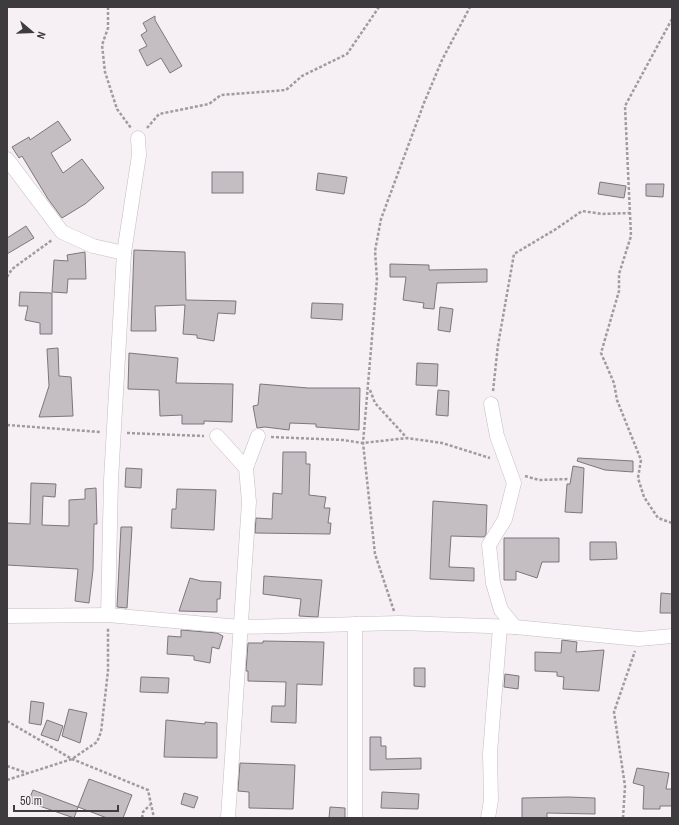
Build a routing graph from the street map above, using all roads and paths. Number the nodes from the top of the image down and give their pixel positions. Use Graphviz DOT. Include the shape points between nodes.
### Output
graph roads {
  1 [pos="108,7"];
  2 [pos="379,7"];
  3 [pos="470,7"];
  4 [pos="672,19"];
  5 [pos="138,138"];
  6 [pos="7,159"];
  7 [pos="630,213"];
  8 [pos="62,232"];
  9 [pos="124,253"];
  10 [pos="7,277"];
  11 [pos="369,388"];
  12 [pos="491,404"];
  13 [pos="7,425"];
  14 [pos="115,433"];
  15 [pos="216,436"];
  16 [pos="258,436"];
  17 [pos="407,438"];
  18 [pos="363,444"];
  19 [pos="246,468"];
  20 [pos="509,468"];
  21 [pos="569,479"];
  22 [pos="672,522"];
  23 [pos="108,615"];
  24 [pos="7,616"];
  25 [pos="356,624"];
  26 [pos="399,624"];
  27 [pos="515,626"];
  28 [pos="240,627"];
  29 [pos="500,627"];
  30 [pos="672,636"];
  31 [pos="639,639"];
  32 [pos="7,721"];
  33 [pos="72,759"];
  34 [pos="7,766"];
  35 [pos="27,773"];
  36 [pos="7,780"];
  37 [pos="150,804"];
  38 [pos="142,818"];
  39 [pos="154,818"];
  40 [pos="228,818"];
  41 [pos="355,818"];
  42 [pos="488,818"];
  43 [pos="623,818"];
  1 -- 5 [label="path" via="108,28 102,45 105,72 117,109"];
  2 -- 5 [label="path" via="347,54 302,76 286,90 221,95 209,104 159,114"];
  3 -- 11 [label="path" via="442,60 424,102 380,219 375,251 377,279"];
  4 -- 7 [label="path" via="625,106"];
  5 -- 9 [label="street" via="139,154"];
  6 -- 8 [label="street"];
  7 -- 12 [label="path" via="602,214 582,211 514,254 498,345"];
  7 -- 22 [label="path" via="631,236 620,274 619,291 601,353 641,460 638,478 644,498 658,518"];
  8 -- 9 [label="street" via="93,246"];
  8 -- 10 [label="path" via="12,269"];
  9 -- 14 [label="street"];
  11 -- 17 [label="path" via="375,403"];
  11 -- 18 [label="path"];
  12 -- 20 [label="street" via="497,436"];
  13 -- 14 [label="path"];
  14 -- 15 [label="path"];
  14 -- 23 [label="street" via="111,480"];
  15 -- 19 [label="street"];
  16 -- 18 [label="path" via="343,440"];
  16 -- 19 [label="street"];
  17 -- 18 [label="path"];
  17 -- 20 [label="path" via="442,443"];
  18 -- 26 [label="path" via="375,554"];
  19 -- 28 [label="street" via="249,502"];
  20 -- 21 [label="path" via="539,480"];
  20 -- 27 [label="street" via="514,483 505,519 489,545 493,583 501,610"];
  23 -- 24 [label="street"];
  23 -- 28 [label="street"];
  23 -- 33 [label="path" via="108,671 101,732 97,742"];
  25 -- 26 [label="street"];
  25 -- 28 [label="street"];
  25 -- 41 [label="street"];
  26 -- 29 [label="street"];
  27 -- 29 [label="street"];
  27 -- 31 [label="street"];
  28 -- 40 [label="street"];
  29 -- 42 [label="street" via="490,753 491,800"];
  30 -- 31 [label="street"];
  31 -- 43 [label="path" via="614,712 625,786"];
  32 -- 33 [label="path"];
  33 -- 35 [label="path"];
  33 -- 37 [label="path" via="148,790"];
  34 -- 35 [label="path"];
  35 -- 36 [label="path"];
  37 -- 38 [label="path" via="143,812"];
  37 -- 39 [label="path"];
}
